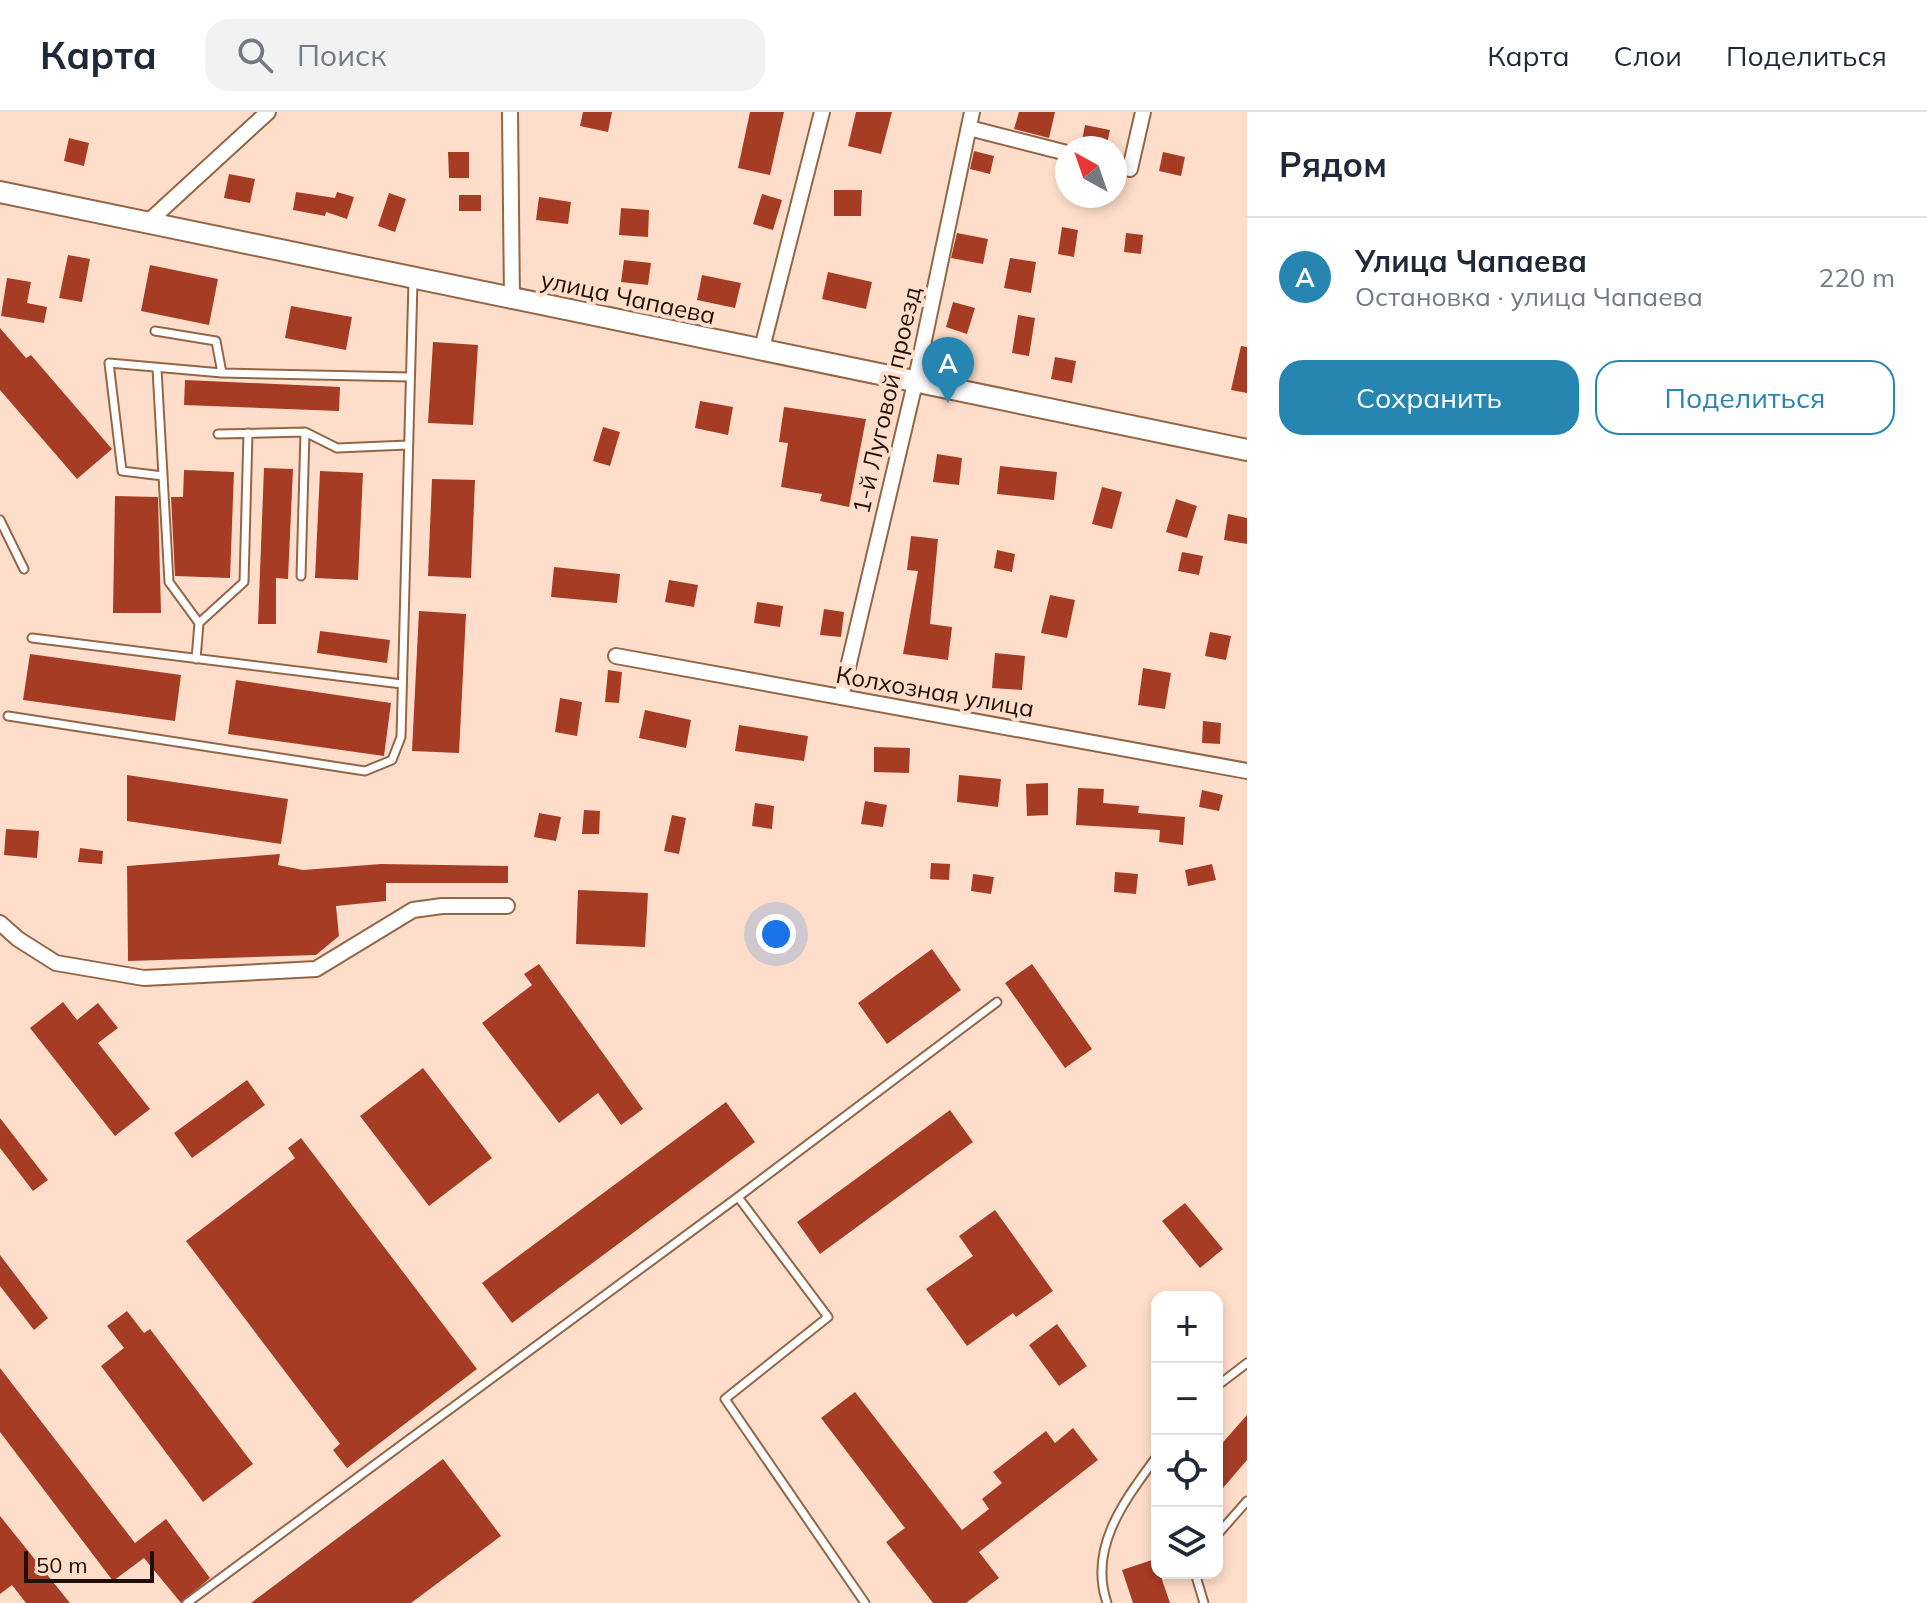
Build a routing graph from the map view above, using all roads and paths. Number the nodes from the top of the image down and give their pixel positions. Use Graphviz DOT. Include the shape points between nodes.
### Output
graph roads {
  1 [pos="268,112"];
  2 [pos="510,112"];
  3 [pos="822,112"];
  4 [pos="972,112"];
  5 [pos="1143,112"];
  6 [pos="969,128"];
  7 [pos="1055,150"];
  8 [pos="1127,168"];
  9 [pos="0,193"];
  10 [pos="147,223"];
  11 [pos="413,279"];
  12 [pos="512,301"];
  13 [pos="155,331"];
  14 [pos="761,352"];
  15 [pos="157,369"];
  16 [pos="222,373"];
  17 [pos="410,377"];
  18 [pos="915,383"];
  19 [pos="305,432"];
  20 [pos="248,433"];
  21 [pos="218,434"];
  22 [pos="408,445"];
  23 [pos="1247,450"];
  24 [pos="163,476"];
  25 [pos="0,520"];
  26 [pos="24,569"];
  27 [pos="301,576"];
  28 [pos="199,623"];
  29 [pos="32,638"];
  30 [pos="616,656"];
  31 [pos="196,659"];
  32 [pos="402,684"];
  33 [pos="841,697"];
  34 [pos="8,716"];
  35 [pos="1247,771"];
  36 [pos="507,906"];
  37 [pos="0,923"];
  38 [pos="997,1002"];
  39 [pos="738,1197"];
  40 [pos="1247,1363"];
  41 [pos="1223,1381"];
  42 [pos="1151,1464"];
  43 [pos="1247,1501"];
  44 [pos="1223,1528"];
  45 [pos="1197,1579"];
  46 [pos="187,1603"];
  47 [pos="865,1603"];
  48 [pos="1107,1603"];
  49 [pos="1204,1603"];
  1 -- 10 [label="street"];
  2 -- 12 [label="street"];
  3 -- 14 [label="street"];
  4 -- 6 [label="street, 1-й Луговой проезд"];
  5 -- 8 [label="street"];
  6 -- 7 [label="street"];
  6 -- 18 [label="street, 1-й Луговой проезд"];
  9 -- 10 [label="street, улица Чапаева"];
  10 -- 11 [label="street, улица Чапаева"];
  11 -- 12 [label="street, улица Чапаева"];
  11 -- 17 [label="lane"];
  12 -- 14 [label="street, улица Чапаева"];
  13 -- 16 [label="lane" via="216,341"];
  14 -- 18 [label="street, улица Чапаева"];
  15 -- 16 [label="lane"];
  15 -- 24 [label="lane"];
  15 -- 24 [label="lane" via="109,363 122,471"];
  16 -- 17 [label="lane"];
  17 -- 22 [label="lane"];
  18 -- 23 [label="street, улица Чапаева"];
  18 -- 33 [label="street, 1-й Луговой проезд"];
  19 -- 20 [label="lane"];
  19 -- 22 [label="lane" via="337,448"];
  19 -- 27 [label="lane"];
  20 -- 21 [label="lane"];
  20 -- 28 [label="lane" via="244,582"];
  22 -- 32 [label="lane"];
  24 -- 28 [label="lane" via="169,582"];
  25 -- 26 [label="lane"];
  28 -- 31 [label="lane"];
  29 -- 31 [label="lane"];
  30 -- 33 [label="street, Колхозная улица"];
  31 -- 32 [label="lane"];
  32 -- 34 [label="lane" via="401,737 392,760 365,771"];
  33 -- 35 [label="street, Колхозная улица"];
  36 -- 37 [label="street" via="413,910 316,969 144,978 56,963"];
  38 -- 39 [label="lane"];
  39 -- 46 [label="lane"];
  39 -- 47 [label="lane" via="828,1317 725,1399"];
  40 -- 41 [label="lane"];
  42 -- 48 [label="lane" via="1104,1546 1099,1572"];
  43 -- 44 [label="lane"];
  45 -- 49 [label="lane"];
}
